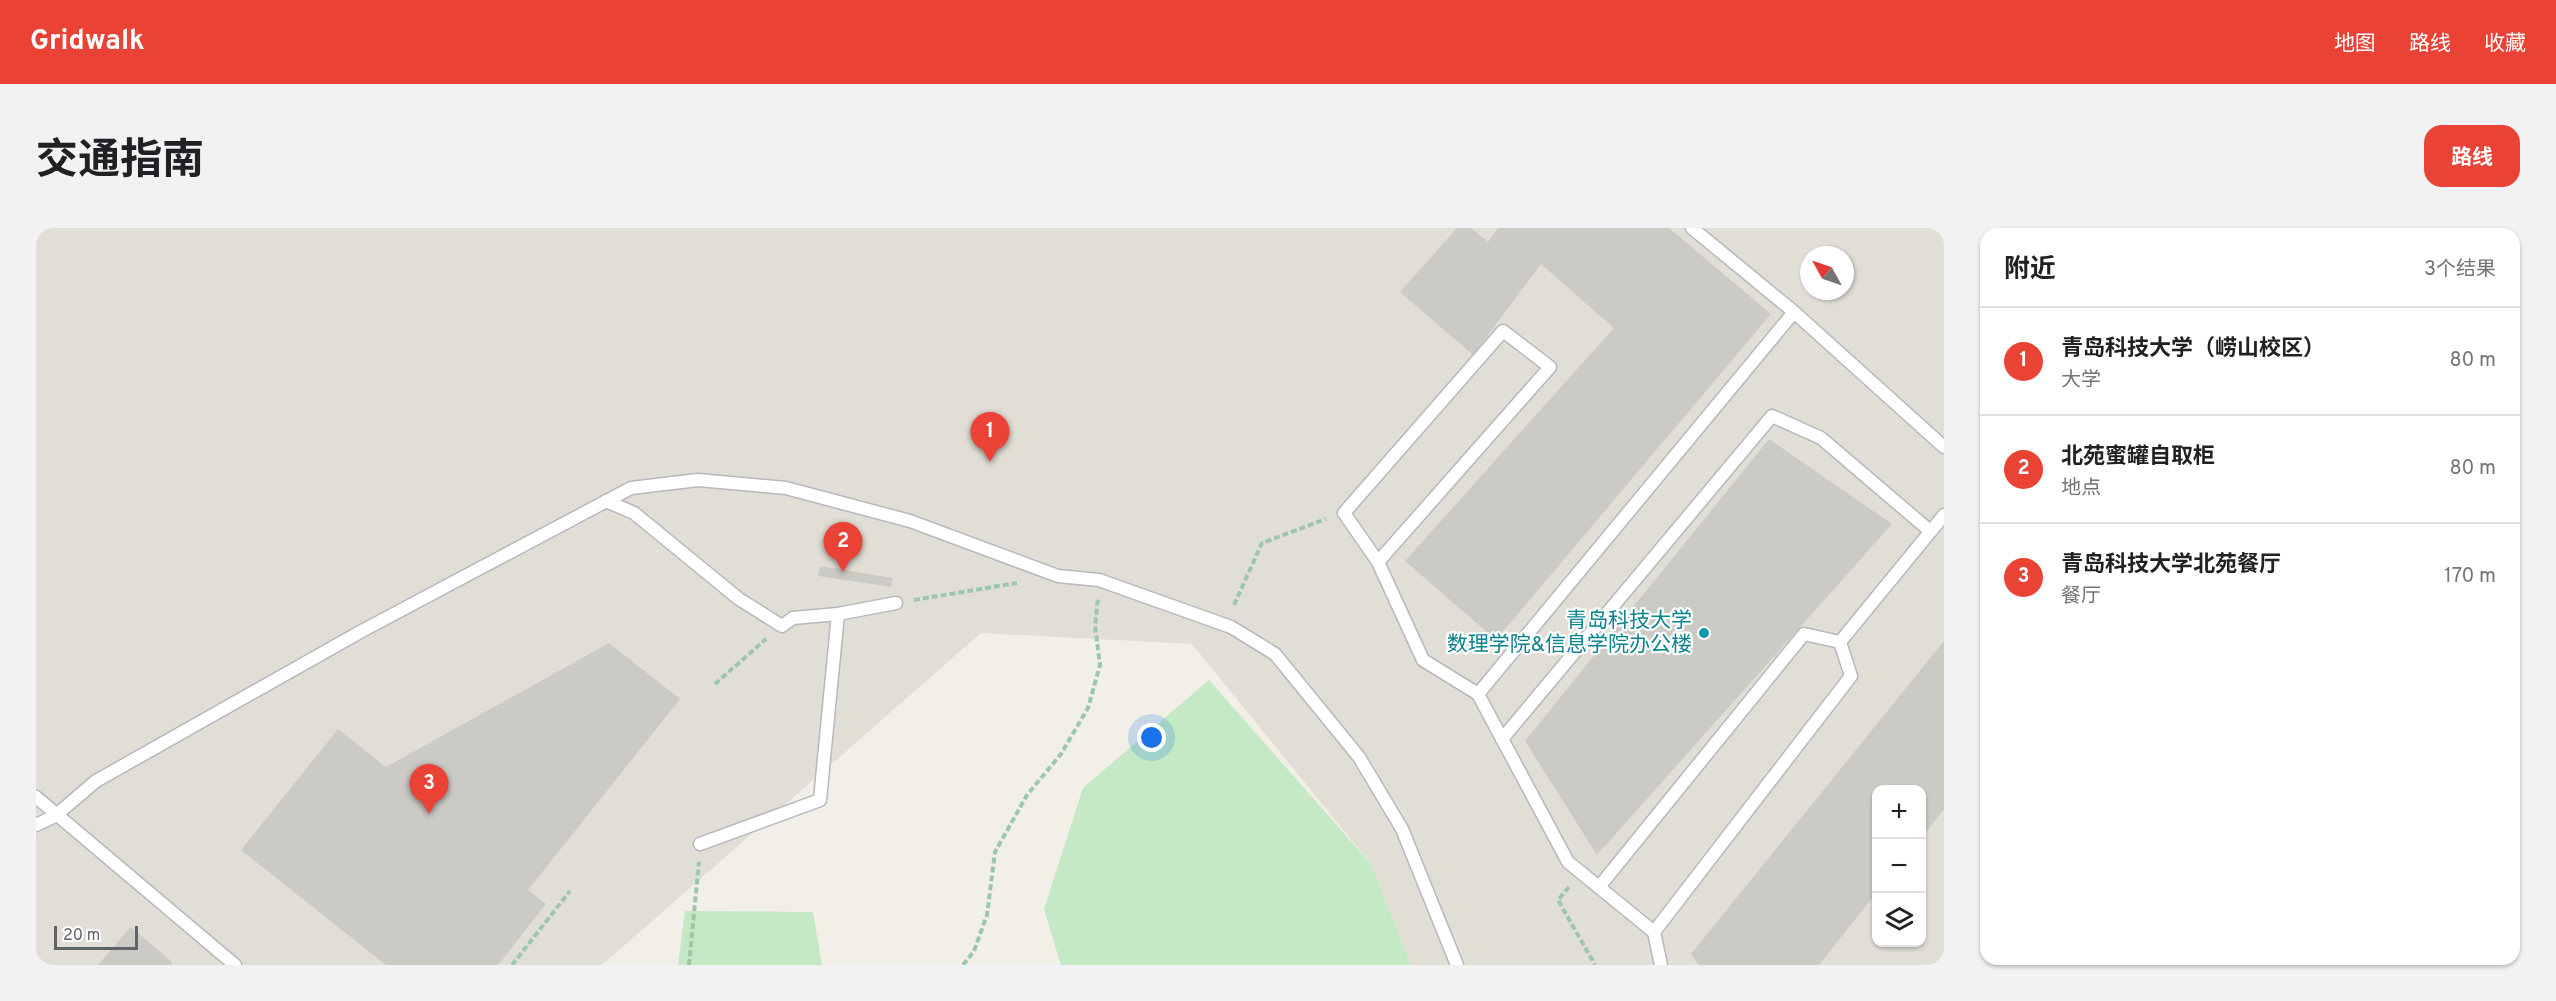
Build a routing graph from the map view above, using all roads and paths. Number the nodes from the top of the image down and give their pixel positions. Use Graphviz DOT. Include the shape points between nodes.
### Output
graph roads {
  1 [pos="1692,228"];
  2 [pos="1794,312"];
  3 [pos="1944,447"];
  4 [pos="606,501"];
  5 [pos="1344,513"];
  6 [pos="1944,515"];
  7 [pos="1930,531"];
  8 [pos="1378,562"];
  9 [pos="1099,580"];
  10 [pos="1023,582"];
  11 [pos="896,603"];
  12 [pos="1234,605"];
  13 [pos="838,614"];
  14 [pos="782,626"];
  15 [pos="1840,642"];
  16 [pos="715,684"];
  17 [pos="1478,694"];
  18 [pos="1502,739"];
  19 [pos="36,797"];
  20 [pos="55,816"];
  21 [pos="36,825"];
  22 [pos="700,844"];
  23 [pos="1582,874"];
  24 [pos="1599,887"];
  25 [pos="570,891"];
  26 [pos="1654,932"];
  27 [pos="235,965"];
  28 [pos="512,965"];
  29 [pos="689,965"];
  30 [pos="963,965"];
  31 [pos="1456,965"];
  32 [pos="1595,965"];
  33 [pos="1661,965"];
  1 -- 2 [label="lane"];
  2 -- 3 [label="lane"];
  2 -- 17 [label="lane"];
  4 -- 9 [label="lane" via="632,488 698,480 786,488 910,521 1058,576"];
  4 -- 14 [label="lane" via="634,513 739,599"];
  4 -- 20 [label="lane" via="360,632 96,781"];
  5 -- 8 [label="lane"];
  5 -- 8 [label="lane" via="1503,331 1550,367"];
  5 -- 12 [label="path" via="1262,543"];
  6 -- 7 [label="lane"];
  7 -- 15 [label="lane"];
  7 -- 18 [label="lane" via="1821,438 1772,416"];
  8 -- 17 [label="lane" via="1423,660"];
  9 -- 30 [label="path" via="1095,626 1100,665 1088,708 1061,754 1027,795 995,852 987,915 974,951"];
  9 -- 31 [label="lane" via="1231,627 1275,654 1359,757 1402,829"];
  10 -- 11 [label="path"];
  11 -- 13 [label="lane"];
  13 -- 14 [label="lane" via="793,618"];
  13 -- 22 [label="lane" via="820,800"];
  14 -- 16 [label="path"];
  15 -- 24 [label="lane" via="1804,634"];
  15 -- 26 [label="lane" via="1851,676"];
  17 -- 18 [label="lane"];
  18 -- 23 [label="lane" via="1568,862"];
  19 -- 20 [label="lane"];
  20 -- 21 [label="lane"];
  20 -- 27 [label="lane"];
  22 -- 29 [label="path"];
  23 -- 24 [label="lane"];
  23 -- 32 [label="path" via="1558,900"];
  24 -- 26 [label="lane"];
  25 -- 28 [label="path"];
  26 -- 33 [label="lane"];
}
